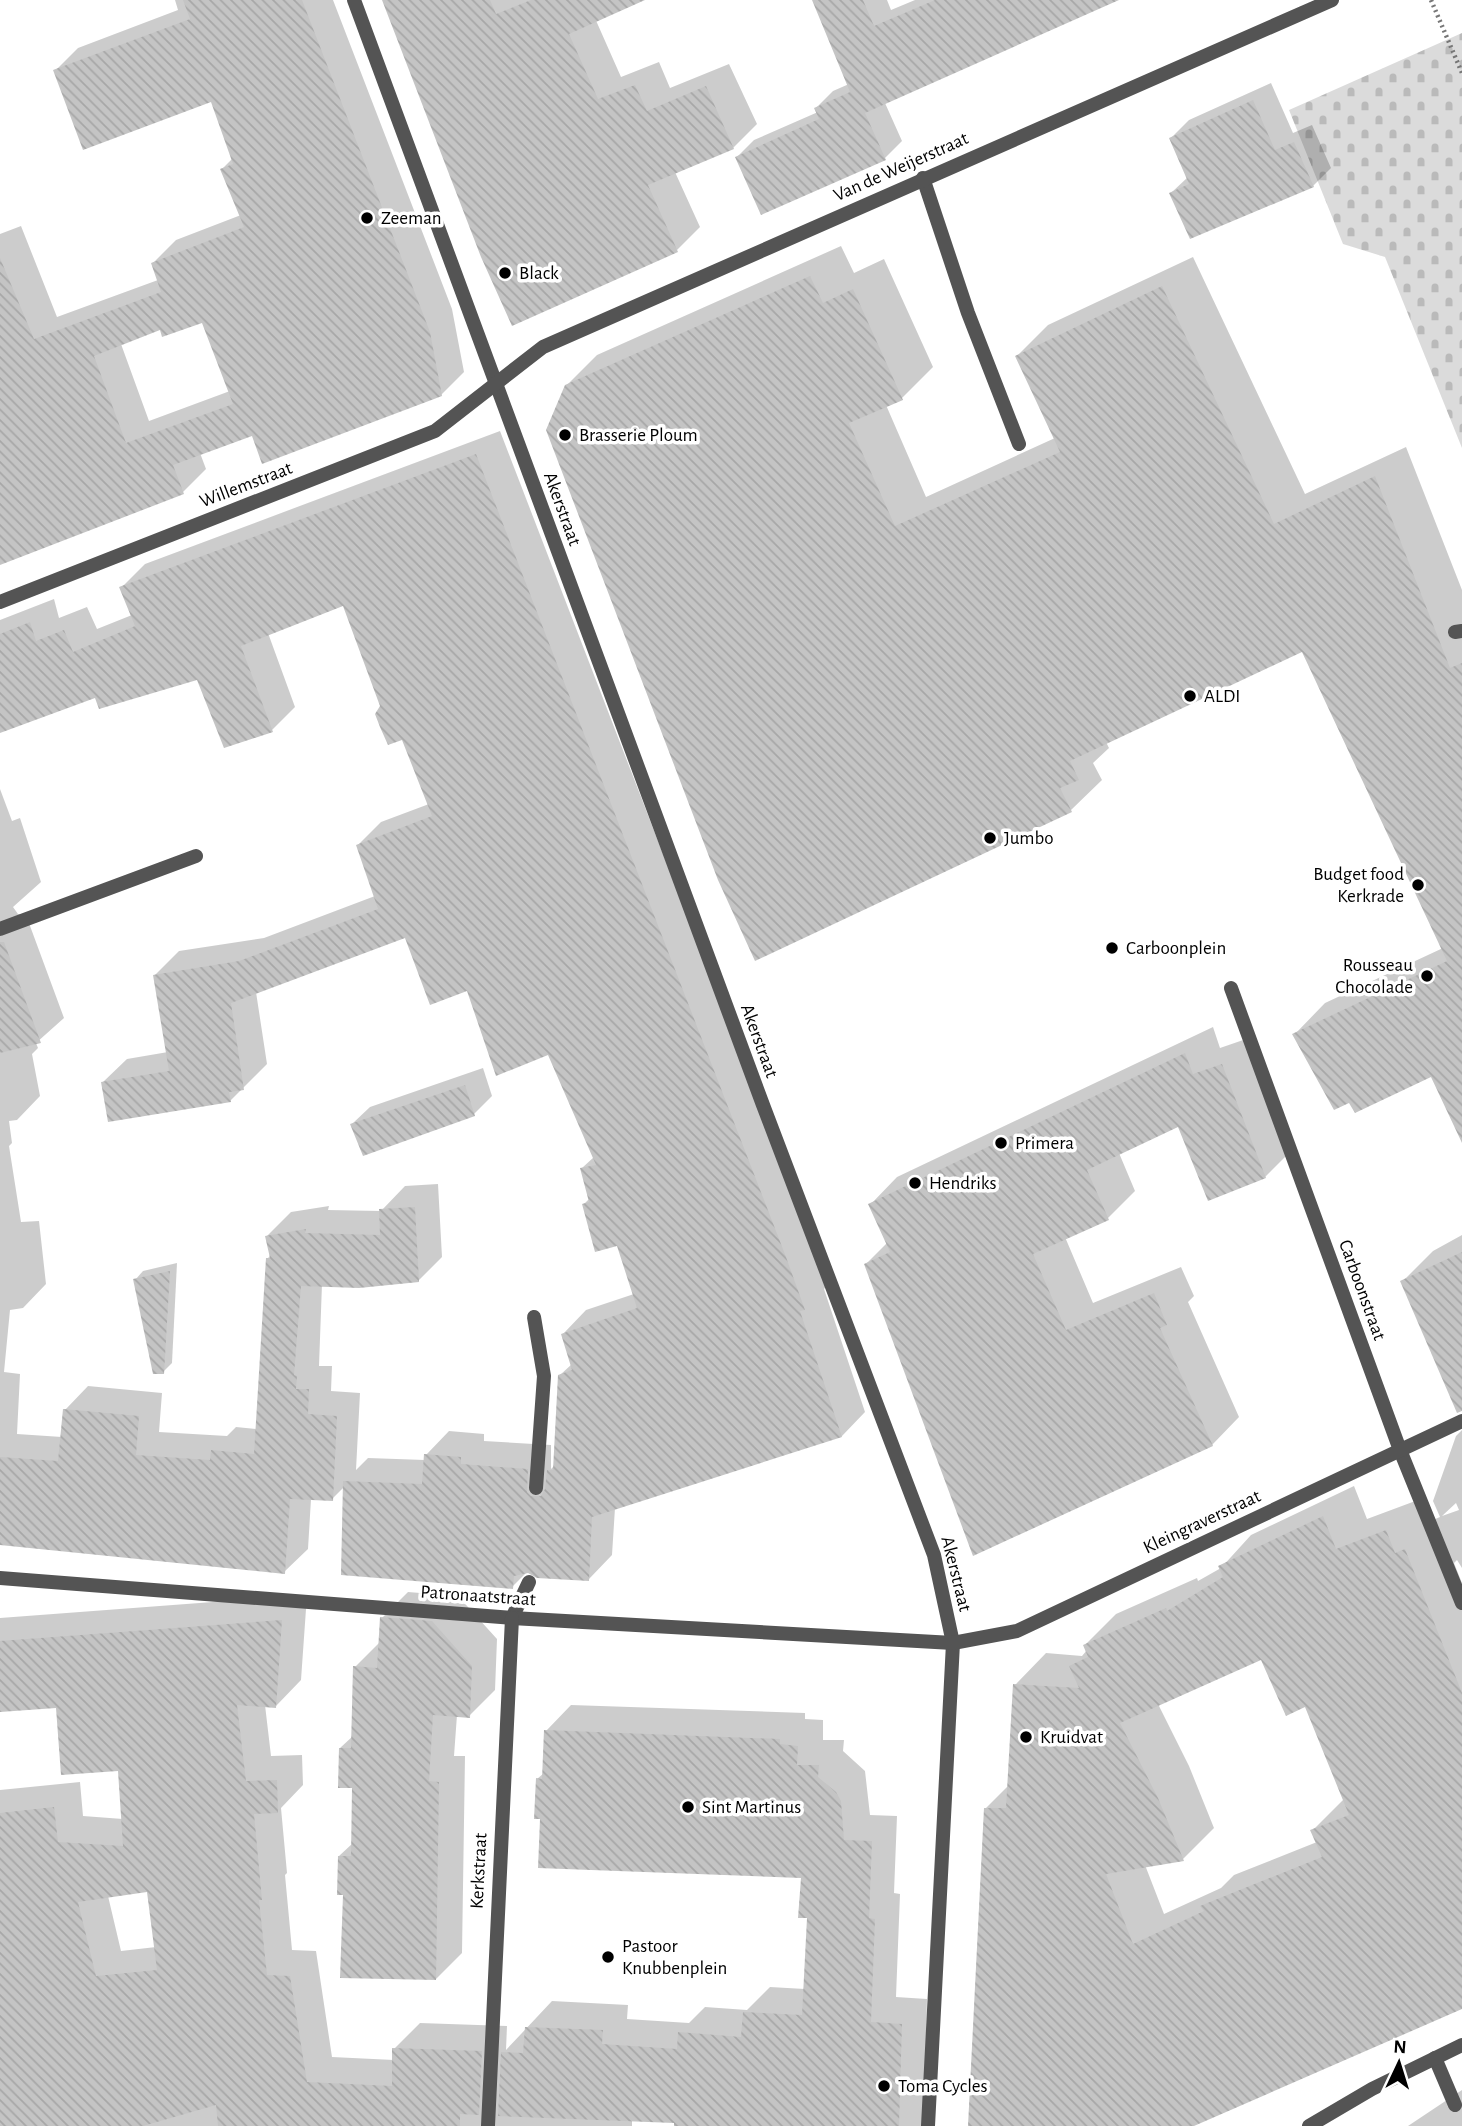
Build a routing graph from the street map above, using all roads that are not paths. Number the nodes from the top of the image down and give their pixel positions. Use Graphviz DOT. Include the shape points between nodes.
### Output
graph roads {
  1 [pos="354,0"];
  2 [pos="1332,0"];
  3 [pos="923,178"];
  4 [pos="496,386"];
  5 [pos="1019,443"];
  6 [pos="0,602"];
  7 [pos="196,856"];
  8 [pos="0,929"];
  9 [pos="1231,988"];
  10 [pos="534,1317"];
  11 [pos="1462,1421"];
  12 [pos="1401,1450"];
  13 [pos="536,1488"];
  14 [pos="0,1578"];
  15 [pos="528,1582"];
  16 [pos="1462,1602"];
  17 [pos="512,1618"];
  18 [pos="953,1643"];
  19 [pos="1462,2045"];
  20 [pos="1435,2058"];
  21 [pos="1455,2105"];
  22 [pos="488,2126"];
  23 [pos="928,2126"];
  24 [pos="1309,2126"];
  1 -- 4 [label="street, Akerstraat"];
  2 -- 3 [label="street, Van de Weijerstraat"];
  3 -- 4 [label="street, Van de Weijerstraat" via="543,347"];
  3 -- 5 [label="street" via="968,313"];
  4 -- 6 [label="street, Willemstraat" via="435,431"];
  4 -- 18 [label="street, Akerstraat" via="934,1555"];
  7 -- 8 [label="street"];
  9 -- 12 [label="street, Carboonstraat"];
  10 -- 13 [label="street" via="544,1376"];
  11 -- 12 [label="street, Kleingraverstraat"];
  12 -- 16 [label="street, Carboonstraat"];
  12 -- 18 [label="street, Kleingraverstraat" via="1017,1631"];
  14 -- 17 [label="street, Patronaatstraat"];
  15 -- 17 [label="street"];
  17 -- 18 [label="street, Patronaatstraat"];
  17 -- 22 [label="street, Kerkstraat"];
  18 -- 23 [label="street, Akerstraat"];
  19 -- 20 [label="street"];
  20 -- 21 [label="street"];
  20 -- 24 [label="street"];
}
